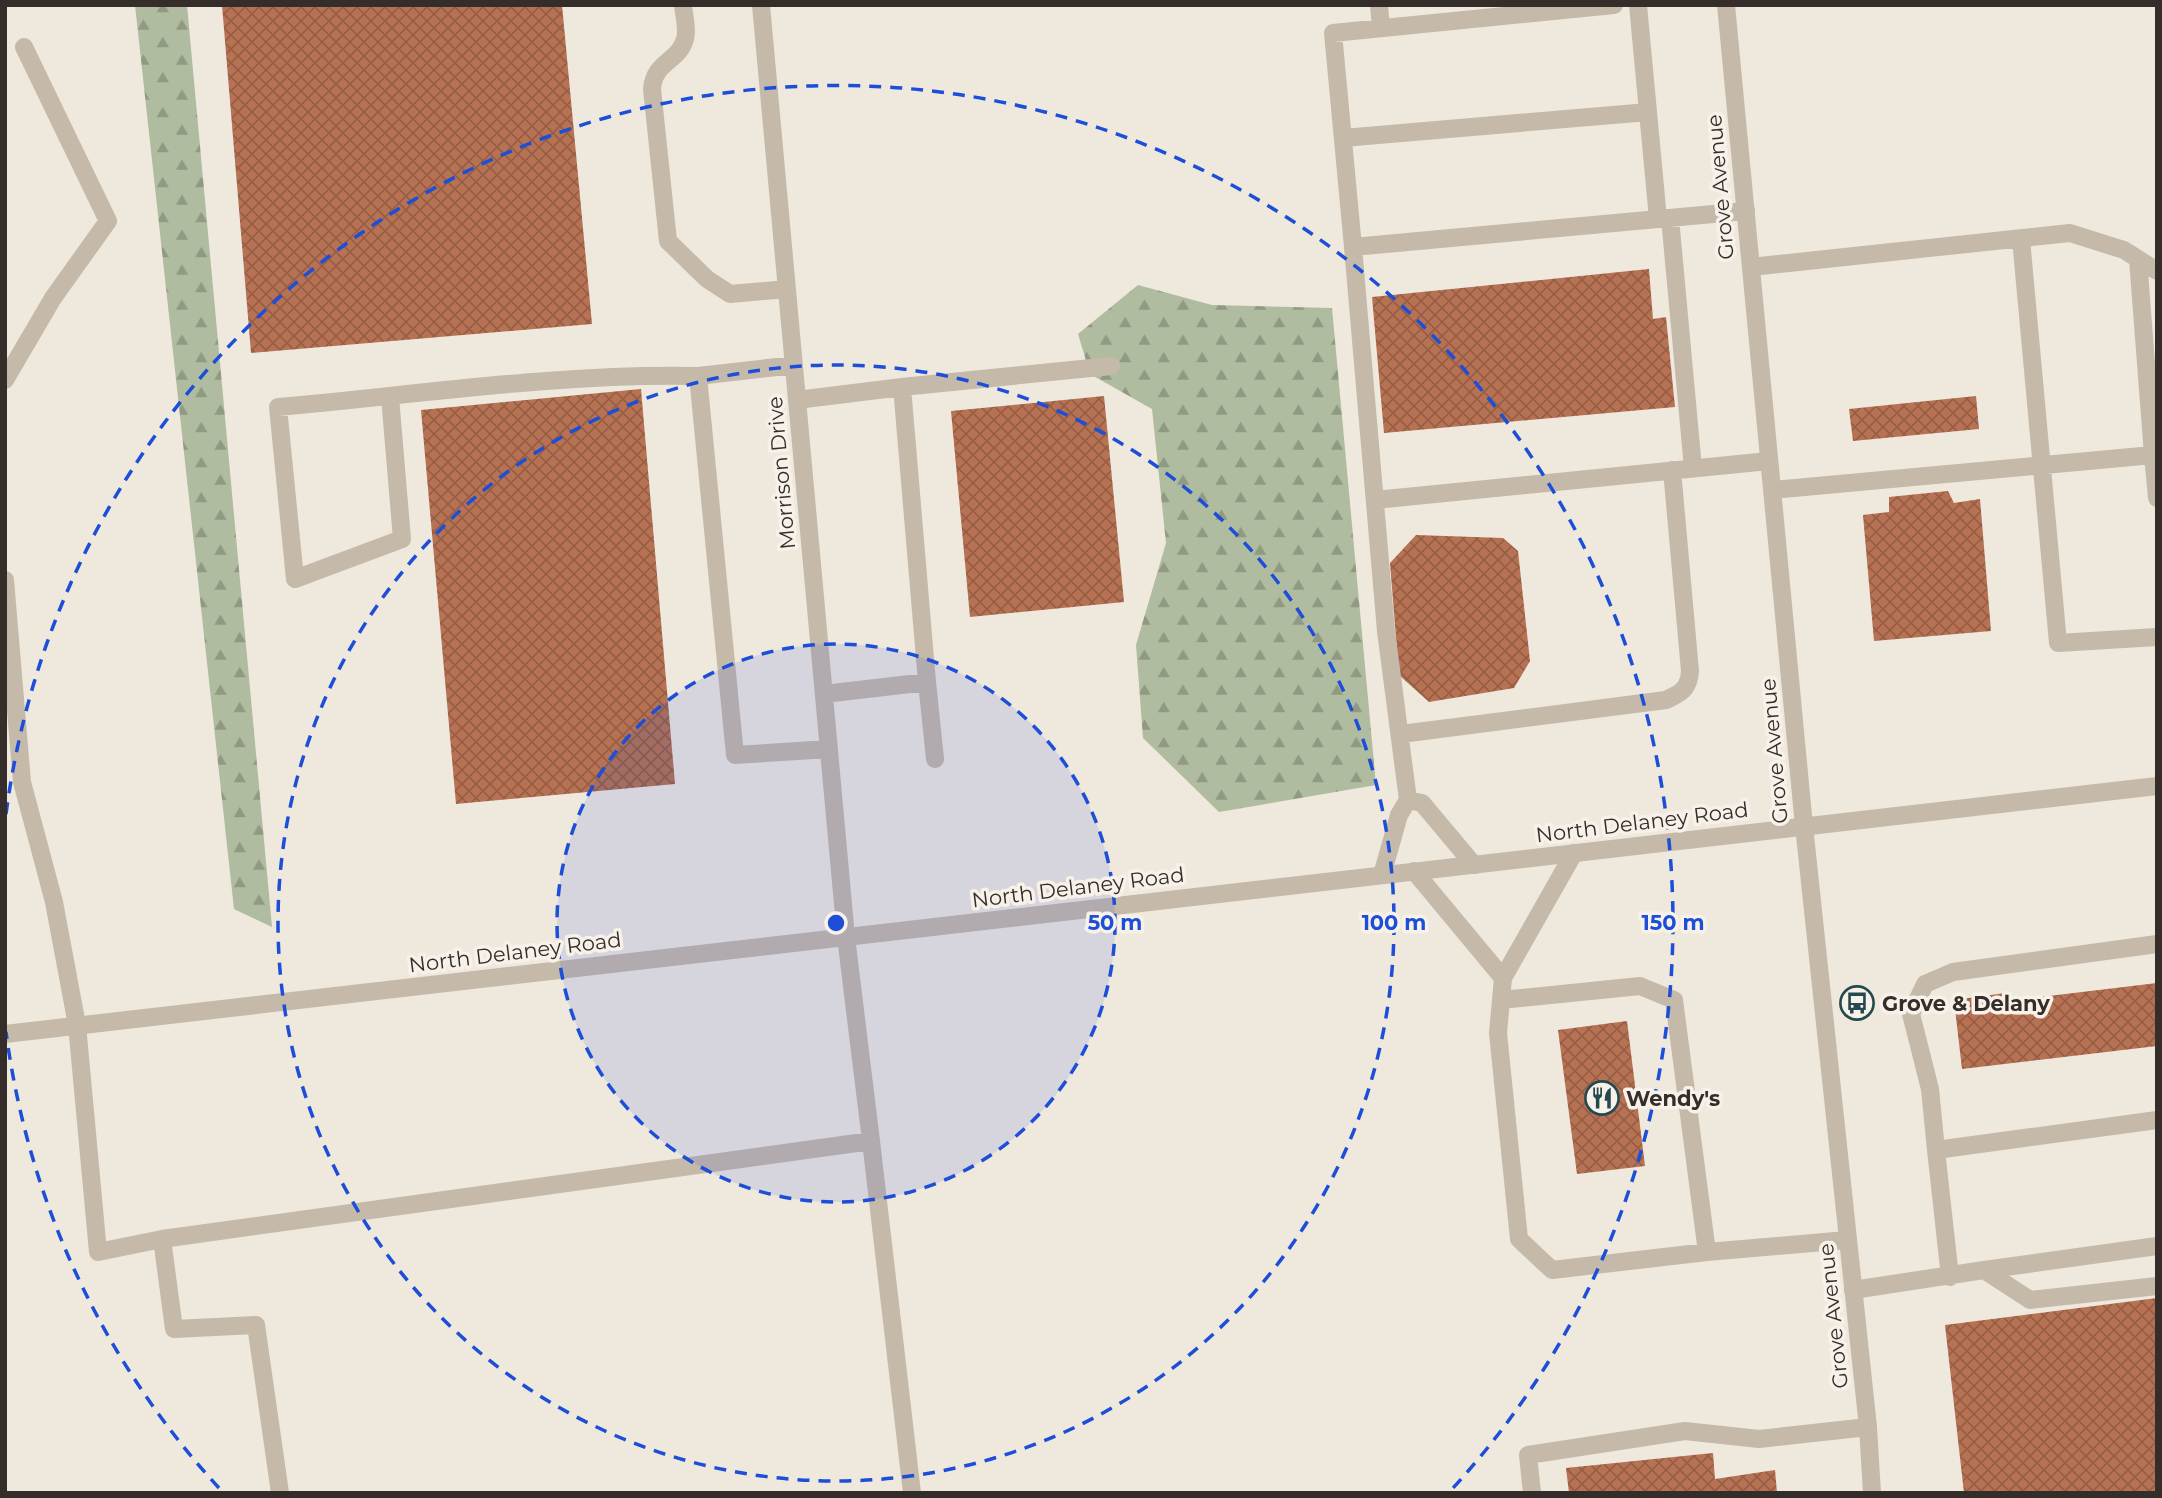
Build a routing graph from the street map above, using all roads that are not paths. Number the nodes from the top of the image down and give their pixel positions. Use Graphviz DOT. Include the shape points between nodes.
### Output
graph roads {
  1 [pos="683,5"];
  2 [pos="761,5"];
  3 [pos="1379,5"];
  4 [pos="1614,5"];
  5 [pos="1638,5"];
  6 [pos="1726,5"];
  7 [pos="1381,28"];
  8 [pos="24,47"];
  9 [pos="1648,112"];
  10 [pos="1343,138"];
  11 [pos="1745,211"];
  12 [pos="1664,218"];
  13 [pos="2021,239"];
  14 [pos="1353,247"];
  15 [pos="2138,259"];
  16 [pos="1751,267"];
  17 [pos="2157,271"];
  18 [pos="787,289"];
  19 [pos="794,365"];
  20 [pos="1111,366"];
  21 [pos="698,376"];
  22 [pos="5,380"];
  23 [pos="902,387"];
  24 [pos="390,397"];
  25 [pos="797,400"];
  26 [pos="2153,455"];
  27 [pos="1769,461"];
  28 [pos="2042,465"];
  29 [pos="1693,468"];
  30 [pos="1672,470"];
  31 [pos="1772,490"];
  32 [pos="2157,498"];
  33 [pos="1375,500"];
  34 [pos="5,580"];
  35 [pos="2157,637"];
  36 [pos="927,682"];
  37 [pos="824,694"];
  38 [pos="1401,734"];
  39 [pos="829,749"];
  40 [pos="935,759"];
  41 [pos="2157,786"];
  42 [pos="1408,800"];
  43 [pos="1804,827"];
  44 [pos="1574,853"];
  45 [pos="1474,865"];
  46 [pos="1415,872"];
  47 [pos="1382,875"];
  48 [pos="846,937"];
  49 [pos="2157,944"];
  50 [pos="1503,978"];
  51 [pos="1501,1000"];
  52 [pos="77,1026"];
  53 [pos="5,1034"];
  54 [pos="2157,1120"];
  55 [pos="871,1140"];
  56 [pos="1936,1150"];
  57 [pos="162,1239"];
  58 [pos="1847,1240"];
  59 [pos="2157,1246"];
  60 [pos="1707,1252"];
  61 [pos="1984,1270"];
  62 [pos="1950,1276"];
  63 [pos="2157,1286"];
  64 [pos="1853,1290"];
  65 [pos="1868,1427"];
  66 [pos="280,1493"];
  67 [pos="912,1493"];
  68 [pos="1532,1493"];
  69 [pos="1872,1493"];
  1 -- 18 [label="street" via="686,37 678,52 653,76 652,89 668,241 707,279 730,294"];
  2 -- 18 [label="street, Morrison Drive"];
  3 -- 7 [label="street"];
  4 -- 7 [label="street"];
  5 -- 9 [label="street"];
  6 -- 11 [label="street, Grove Avenue"];
  7 -- 10 [label="street" via="1333,33"];
  8 -- 22 [label="street" via="108,221 53,298"];
  9 -- 10 [label="street"];
  9 -- 12 [label="street"];
  10 -- 14 [label="street"];
  11 -- 12 [label="street"];
  11 -- 16 [label="street, Grove Avenue"];
  12 -- 14 [label="street"];
  12 -- 29 [label="street"];
  13 -- 15 [label="street" via="2070,233"];
  13 -- 16 [label="street"];
  13 -- 28 [label="street"];
  14 -- 33 [label="street"];
  15 -- 17 [label="street"];
  15 -- 26 [label="street"];
  16 -- 27 [label="street, Grove Avenue"];
  18 -- 19 [label="street, Morrison Drive"];
  19 -- 21 [label="street"];
  19 -- 25 [label="street, Morrison Drive"];
  20 -- 23 [label="street"];
  21 -- 24 [label="street" via="638,375"];
  21 -- 39 [label="street" via="735,755"];
  23 -- 25 [label="street"];
  23 -- 36 [label="street"];
  24 -- 24 [label="street" via="402,539 295,579 278,407"];
  25 -- 37 [label="street, Morrison Drive"];
  26 -- 28 [label="street"];
  26 -- 32 [label="street"];
  27 -- 29 [label="street"];
  27 -- 31 [label="street, Grove Avenue"];
  28 -- 31 [label="street"];
  28 -- 35 [label="street" via="2058,643"];
  29 -- 30 [label="street"];
  30 -- 33 [label="street"];
  30 -- 38 [label="street" via="1690,671 1689,684 1681,693 1666,700"];
  31 -- 43 [label="street, Grove Avenue"];
  33 -- 38 [label="street" via="1386,631"];
  34 -- 52 [label="street" via="22,782 54,902"];
  36 -- 37 [label="street"];
  36 -- 40 [label="street"];
  37 -- 39 [label="street, Morrison Drive"];
  38 -- 42 [label="street"];
  39 -- 48 [label="street, Morrison Drive"];
  41 -- 43 [label="street, North Delaney Road"];
  42 -- 45 [label="street" via="1422,803"];
  42 -- 47 [label="street" via="1399,815"];
  43 -- 44 [label="street, North Delaney Road"];
  43 -- 58 [label="street, Grove Avenue"];
  44 -- 45 [label="street, North Delaney Road"];
  44 -- 50 [label="street"];
  45 -- 46 [label="street, North Delaney Road"];
  46 -- 47 [label="street, North Delaney Road"];
  46 -- 50 [label="street"];
  47 -- 48 [label="street, North Delaney Road"];
  48 -- 52 [label="street, North Delaney Road"];
  48 -- 55 [label="street, Morrison Drive"];
  49 -- 56 [label="street" via="1953,972 1925,984 1911,1014 1930,1089"];
  50 -- 51 [label="street"];
  51 -- 60 [label="street" via="1640,986 1674,1000"];
  51 -- 60 [label="street" via="1498,1033 1519,1239 1552,1270"];
  52 -- 53 [label="street, North Delaney Road"];
  52 -- 57 [label="street" via="98,1252"];
  54 -- 56 [label="street"];
  55 -- 57 [label="street"];
  55 -- 67 [label="street, Morrison Drive"];
  56 -- 62 [label="street"];
  57 -- 66 [label="street" via="174,1329 256,1325"];
  58 -- 60 [label="street"];
  58 -- 64 [label="street, Grove Avenue"];
  59 -- 61 [label="street"];
  61 -- 62 [label="street"];
  61 -- 63 [label="street" via="2030,1300"];
  62 -- 64 [label="street"];
  64 -- 65 [label="street, Grove Avenue"];
  65 -- 68 [label="street" via="1759,1439 1685,1431 1528,1455"];
  65 -- 69 [label="street, Grove Avenue"];
}
